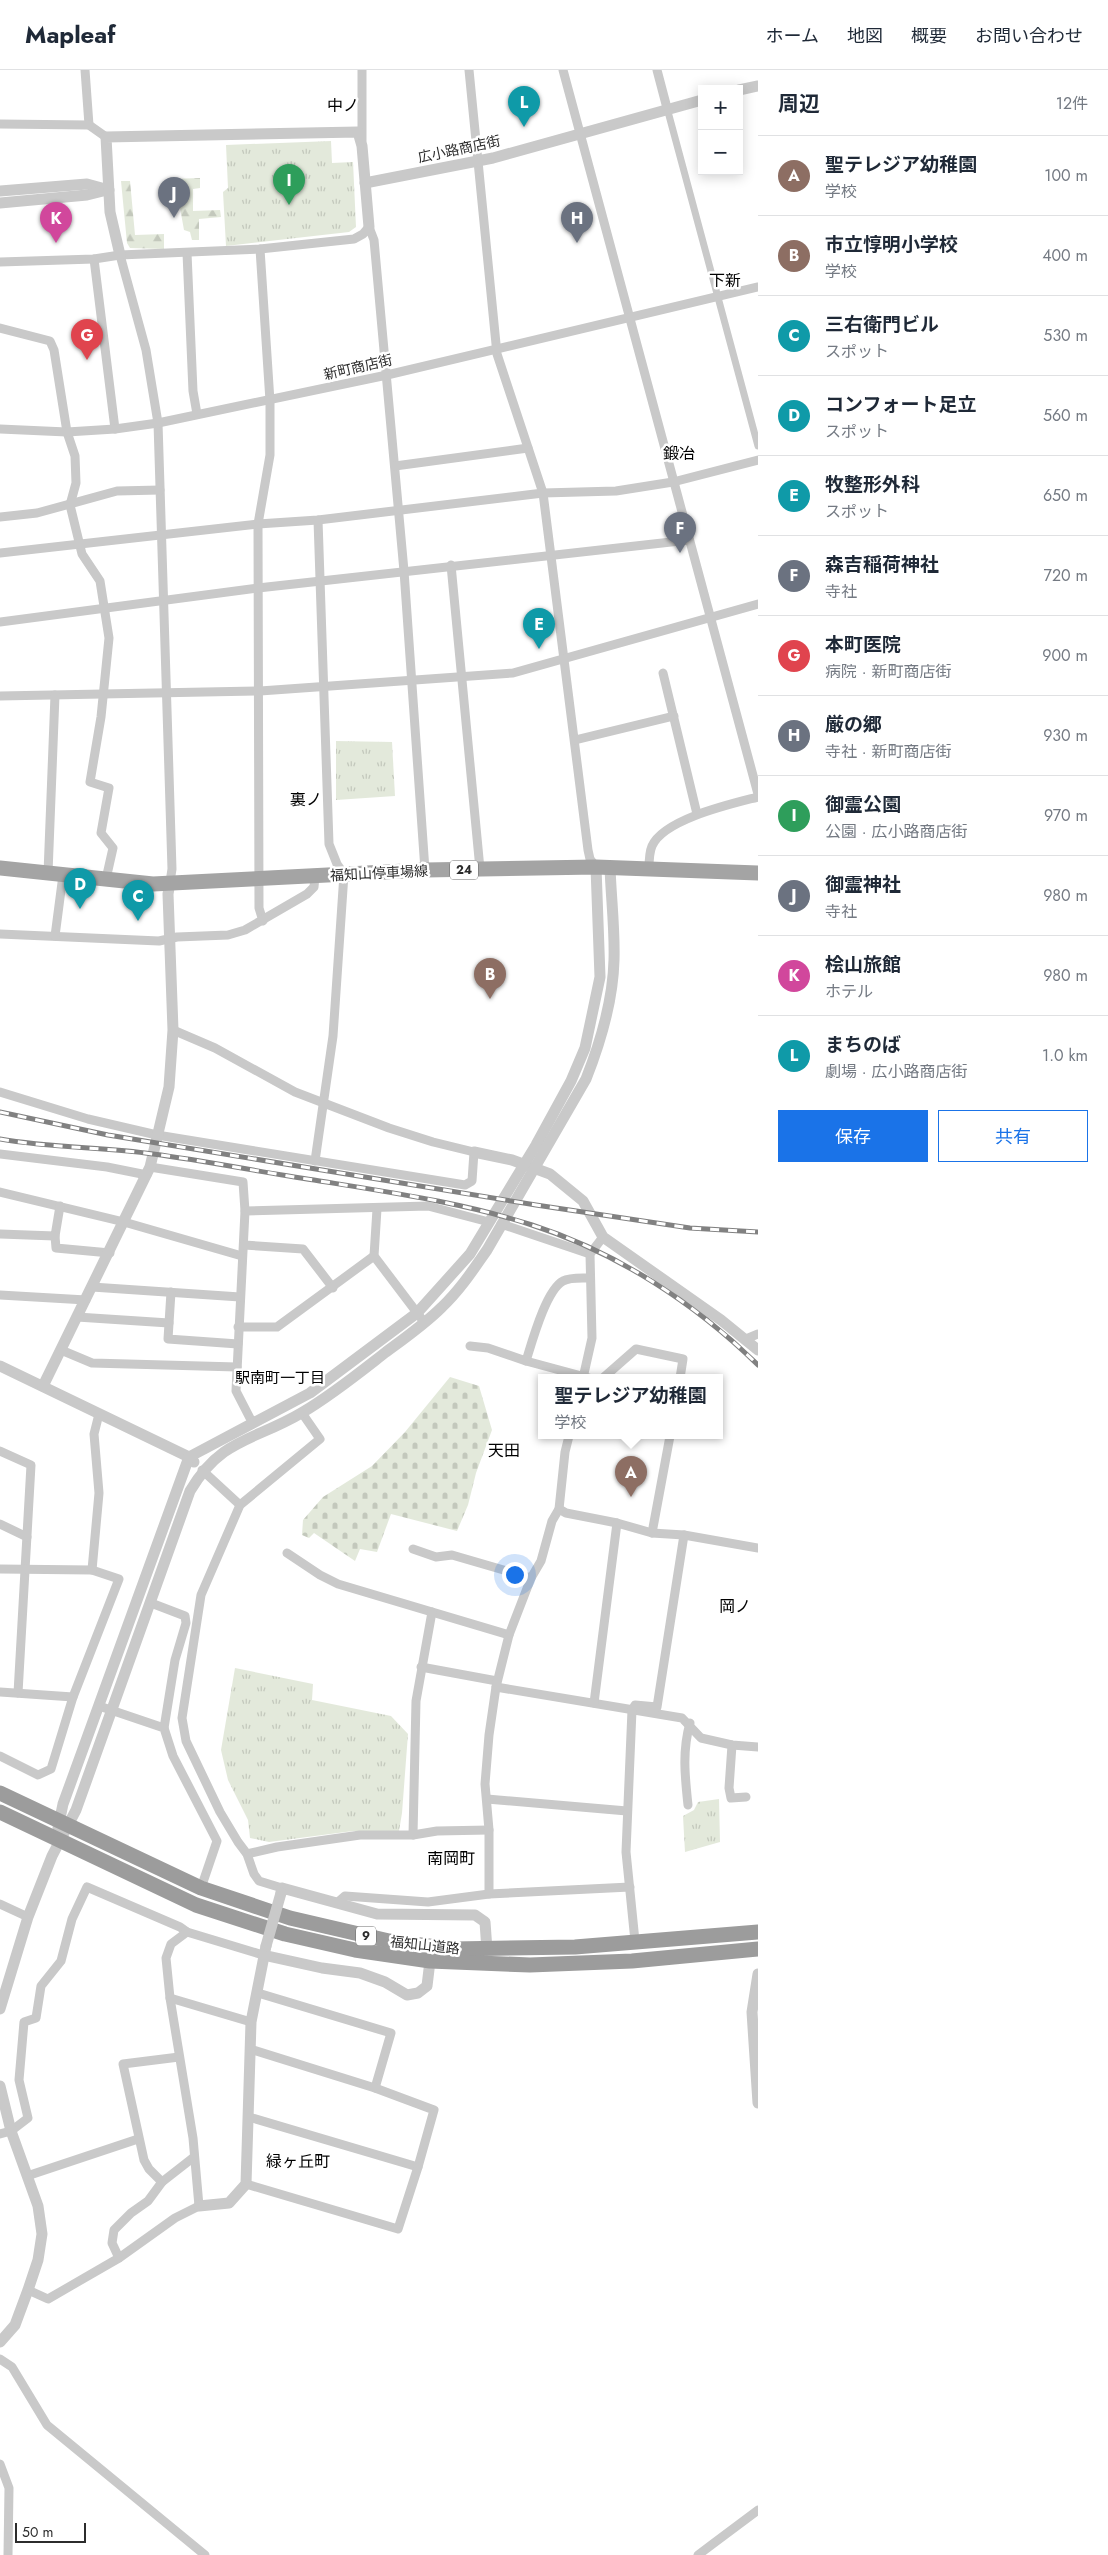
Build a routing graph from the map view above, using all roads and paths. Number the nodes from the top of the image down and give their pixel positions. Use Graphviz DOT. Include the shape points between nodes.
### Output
graph roads {
  1 [pos="86,70"];
  2 [pos="362,70"];
  3 [pos="469,70"];
  4 [pos="562,70"];
  5 [pos="656,70"];
  6 [pos="758,86"];
  7 [pos="743,89"];
  8 [pos="698,101"];
  9 [pos="667,108"];
  10 [pos="0,124"];
  11 [pos="89,125"];
  12 [pos="580,134"];
  13 [pos="106,137"];
  14 [pos="362,146"];
  15 [pos="479,161"];
  16 [pos="365,183"];
  17 [pos="109,190"];
  18 [pos="0,192"];
  19 [pos="0,202"];
  20 [pos="368,227"];
  21 [pos="260,249"];
  22 [pos="186,253"];
  23 [pos="120,255"];
  24 [pos="94,260"];
  25 [pos="0,262"];
  26 [pos="758,287"];
  27 [pos="717,297"];
  28 [pos="629,318"];
  29 [pos="0,328"];
  30 [pos="496,349"];
  31 [pos="387,375"];
  32 [pos="270,401"];
  33 [pos="197,414"];
  34 [pos="158,423"];
  35 [pos="115,429"];
  36 [pos="0,430"];
  37 [pos="67,432"];
  38 [pos="758,446"];
  39 [pos="528,448"];
  40 [pos="758,460"];
  41 [pos="395,466"];
  42 [pos="673,482"];
  43 [pos="160,490"];
  44 [pos="542,493"];
  45 [pos="70,505"];
  46 [pos="399,510"];
  47 [pos="0,517"];
  48 [pos="318,520"];
  49 [pos="258,524"];
  50 [pos="162,536"];
  51 [pos="689,540"];
  52 [pos="79,545"];
  53 [pos="0,553"];
  54 [pos="549,556"];
  55 [pos="451,565"];
  56 [pos="404,571"];
  57 [pos="319,581"];
  58 [pos="258,588"];
  59 [pos="163,600"];
  60 [pos="758,604"];
  61 [pos="105,607"];
  62 [pos="711,618"];
  63 [pos="0,622"];
  64 [pos="564,659"];
  65 [pos="663,673"];
  66 [pos="461,678"];
  67 [pos="412,681"];
  68 [pos="324,687"];
  69 [pos="260,690"];
  70 [pos="167,692"];
  71 [pos="103,693"];
  72 [pos="55,695"];
  73 [pos="0,696"];
  74 [pos="674,716"];
  75 [pos="575,740"];
  76 [pos="758,795"];
  77 [pos="697,814"];
  78 [pos="603,867"];
  79 [pos="0,868"];
  80 [pos="480,869"];
  81 [pos="649,869"];
  82 [pos="425,870"];
  83 [pos="758,873"];
  84 [pos="55,874"];
  85 [pos="344,874"];
  86 [pos="315,876"];
  87 [pos="260,878"];
  88 [pos="106,880"];
  89 [pos="170,882"];
  90 [pos="263,921"];
  91 [pos="0,934"];
  92 [pos="55,936"];
  93 [pos="170,939"];
  94 [pos="173,1030"];
  95 [pos="0,1092"];
  96 [pos="324,1102"];
  97 [pos="157,1135"];
  98 [pos="474,1152"];
  99 [pos="0,1154"];
  100 [pos="315,1161"];
  101 [pos="524,1164"];
  102 [pos="536,1167"];
  103 [pos="148,1171"];
  104 [pos="0,1192"];
  105 [pos="60,1206"];
  106 [pos="377,1209"];
  107 [pos="245,1211"];
  108 [pos="124,1222"];
  109 [pos="489,1222"];
  110 [pos="501,1224"];
  111 [pos="0,1234"];
  112 [pos="55,1236"];
  113 [pos="603,1237"];
  114 [pos="244,1245"];
  115 [pos="110,1253"];
  116 [pos="590,1254"];
  117 [pos="242,1256"];
  118 [pos="374,1256"];
  119 [pos="590,1278"];
  120 [pos="92,1287"];
  121 [pos="333,1288"];
  122 [pos="171,1292"];
  123 [pos="0,1295"];
  124 [pos="240,1297"];
  125 [pos="86,1300"];
  126 [pos="420,1317"];
  127 [pos="77,1318"];
  128 [pos="169,1323"];
  129 [pos="238,1328"];
  130 [pos="758,1334"];
  131 [pos="746,1339"];
  132 [pos="238,1344"];
  133 [pos="470,1346"];
  134 [pos="61,1350"];
  135 [pos="758,1350"];
  136 [pos="526,1361"];
  137 [pos="0,1366"];
  138 [pos="237,1367"];
  139 [pos="571,1374"];
  140 [pos="586,1374"];
  141 [pos="608,1374"];
  142 [pos="681,1374"];
  143 [pos="44,1386"];
  144 [pos="302,1413"];
  145 [pos="99,1414"];
  146 [pos="252,1422"];
  147 [pos="568,1439"];
  148 [pos="669,1439"];
  149 [pos="0,1451"];
  150 [pos="189,1457"];
  151 [pos="202,1470"];
  152 [pos="240,1506"];
  153 [pos="559,1509"];
  154 [pos="617,1523"];
  155 [pos="0,1524"];
  156 [pos="652,1533"];
  157 [pos="684,1535"];
  158 [pos="27,1537"];
  159 [pos="758,1548"];
  160 [pos="413,1549"];
  161 [pos="288,1553"];
  162 [pos="0,1568"];
  163 [pos="25,1569"];
  164 [pos="92,1570"];
  165 [pos="531,1578"];
  166 [pos="150,1603"];
  167 [pos="432,1612"];
  168 [pos="509,1635"];
  169 [pos="421,1667"];
  170 [pos="497,1684"];
  171 [pos="0,1692"];
  172 [pos="18,1694"];
  173 [pos="73,1697"];
  174 [pos="594,1703"];
  175 [pos="99,1706"];
  176 [pos="111,1710"];
  177 [pos="632,1710"];
  178 [pos="690,1724"];
  179 [pos="164,1728"];
  180 [pos="732,1745"];
  181 [pos="758,1747"];
  182 [pos="0,1756"];
  183 [pos="0,1793"];
  184 [pos="746,1797"];
  185 [pos="487,1799"];
  186 [pos="688,1805"];
  187 [pos="628,1811"];
  188 [pos="0,1812"];
  189 [pos="64,1824"];
  190 [pos="489,1830"];
  191 [pos="413,1836"];
  192 [pos="59,1842"];
  193 [pos="247,1854"];
  194 [pos="630,1887"];
  195 [pos="201,1888"];
  196 [pos="282,1890"];
  197 [pos="489,1894"];
  198 [pos="336,1903"];
  199 [pos="0,1904"];
  200 [pos="28,1918"];
  201 [pos="187,1932"];
  202 [pos="758,1932"];
  203 [pos="635,1941"];
  204 [pos="758,1949"];
  205 [pos="487,1950"];
  206 [pos="265,1951"];
  207 [pos="430,1961"];
  208 [pos="758,1974"];
  209 [pos="258,1992"];
  210 [pos="170,1998"];
  211 [pos="0,2009"];
  212 [pos="755,2012"];
  213 [pos="251,2022"];
  214 [pos="250,2049"];
  215 [pos="179,2057"];
  216 [pos="0,2086"];
  217 [pos="375,2088"];
  218 [pos="758,2103"];
  219 [pos="249,2117"];
  220 [pos="6,2133"];
  221 [pos="138,2139"];
  222 [pos="194,2157"];
  223 [pos="418,2168"];
  224 [pos="27,2176"];
  225 [pos="162,2182"];
  226 [pos="246,2184"];
  227 [pos="199,2206"];
  228 [pos="119,2258"];
  229 [pos="28,2290"];
  230 [pos="0,2342"];
  231 [pos="0,2359"];
  232 [pos="0,2464"];
  233 [pos="758,2510"];
  234 [pos="8,2555"];
  235 [pos="205,2555"];
  236 [pos="698,2555"];
  1 -- 11 [label="street"];
  2 -- 14 [label="street"];
  3 -- 15 [label="street"];
  4 -- 12 [label="street"];
  5 -- 9 [label="street"];
  6 -- 7 [label="street"];
  8 -- 9 [label="street, 広小路商店街"];
  9 -- 12 [label="street, 広小路商店街"];
  9 -- 27 [label="street"];
  10 -- 11 [label="street"];
  11 -- 13 [label="street"];
  12 -- 15 [label="street, 広小路商店街"];
  12 -- 28 [label="street"];
  13 -- 14 [label="street" via="358,132"];
  13 -- 17 [label="street"];
  14 -- 16 [label="street"];
  15 -- 16 [label="street, 広小路商店街"];
  15 -- 30 [label="street"];
  16 -- 20 [label="street"];
  17 -- 18 [label="street" via="87,184"];
  17 -- 19 [label="street" via="87,195"];
  17 -- 23 [label="street" via="110,212"];
  20 -- 21 [label="street" via="364,234 354,239"];
  20 -- 31 [label="street" via="374,240"];
  21 -- 22 [label="street"];
  21 -- 32 [label="street"];
  22 -- 23 [label="street"];
  22 -- 33 [label="street" via="192,392"];
  23 -- 24 [label="street"];
  23 -- 34 [label="street" via="146,350"];
  24 -- 25 [label="street"];
  24 -- 35 [label="street"];
  26 -- 27 [label="street, 新町商店街"];
  27 -- 28 [label="street, 新町商店街"];
  27 -- 38 [label="street"];
  28 -- 30 [label="street, 新町商店街"];
  28 -- 42 [label="street"];
  29 -- 37 [label="street" via="50,341"];
  30 -- 31 [label="street, 新町商店街"];
  30 -- 39 [label="street"];
  31 -- 32 [label="street, 新町商店街"];
  31 -- 41 [label="street"];
  32 -- 33 [label="street, 新町商店街"];
  32 -- 49 [label="street" via="270,455"];
  33 -- 34 [label="street, 新町商店街"];
  34 -- 35 [label="street, 新町商店街"];
  34 -- 43 [label="street"];
  35 -- 37 [label="street, 新町商店街"];
  36 -- 37 [label="street, 新町商店街"];
  37 -- 45 [label="street" via="75,456 76,476"];
  39 -- 41 [label="street"];
  39 -- 44 [label="street"];
  40 -- 42 [label="street"];
  41 -- 46 [label="street"];
  42 -- 44 [label="street" via="616,491"];
  42 -- 51 [label="street"];
  43 -- 45 [label="street" via="118,491"];
  43 -- 50 [label="street"];
  44 -- 46 [label="street"];
  44 -- 54 [label="street"];
  45 -- 47 [label="street"];
  45 -- 52 [label="street"];
  46 -- 48 [label="street"];
  46 -- 56 [label="street"];
  48 -- 49 [label="street"];
  48 -- 57 [label="street"];
  49 -- 50 [label="street"];
  49 -- 58 [label="street"];
  50 -- 52 [label="street"];
  50 -- 59 [label="street"];
  51 -- 54 [label="street"];
  51 -- 62 [label="street"];
  52 -- 53 [label="street"];
  52 -- 61 [label="street" via="100,581"];
  54 -- 55 [label="street"];
  54 -- 64 [label="street"];
  55 -- 56 [label="street"];
  55 -- 66 [label="street"];
  56 -- 57 [label="street"];
  56 -- 67 [label="street"];
  57 -- 58 [label="street"];
  57 -- 68 [label="street"];
  58 -- 59 [label="street"];
  58 -- 69 [label="street"];
  59 -- 61 [label="street"];
  59 -- 70 [label="street"];
  60 -- 62 [label="street"];
  61 -- 63 [label="street"];
  61 -- 71 [label="street" via="108,638"];
  62 -- 64 [label="street"];
  62 -- 76 [label="street"];
  64 -- 66 [label="street" via="513,673"];
  64 -- 75 [label="street"];
  65 -- 74 [label="street"];
  66 -- 67 [label="street"];
  66 -- 80 [label="street"];
  67 -- 68 [label="street"];
  67 -- 82 [label="street"];
  68 -- 69 [label="street"];
  68 -- 85 [label="street" via="329,844 336,864"];
  69 -- 70 [label="street"];
  69 -- 87 [label="street"];
  70 -- 71 [label="street"];
  70 -- 89 [label="street"];
  71 -- 72 [label="street"];
  71 -- 88 [label="street" via="90,782 109,788 101,833 113,848"];
  72 -- 73 [label="street"];
  72 -- 84 [label="street"];
  74 -- 75 [label="street"];
  74 -- 77 [label="street"];
  75 -- 78 [label="street" via="589,855"];
  76 -- 77 [label="street"];
  77 -- 81 [label="street" via="655,841 651,847"];
  78 -- 80 [label="main road, 福知山停車場線 / 24"];
  78 -- 81 [label="main road, 福知山停車場線 / 24"];
  78 -- 101 [label="street" via="600,977 586,1048"];
  78 -- 102 [label="street" via="614,960 611,997 586,1079"];
  79 -- 84 [label="main road, 福知山停車場線 / 24"];
  80 -- 82 [label="main road, 福知山停車場線 / 24"];
  81 -- 83 [label="main road, 福知山停車場線 / 24"];
  82 -- 85 [label="main road, 福知山停車場線 / 24"];
  84 -- 88 [label="main road, 福知山停車場線 / 24"];
  84 -- 92 [label="street"];
  85 -- 86 [label="main road, 福知山停車場線 / 24"];
  85 -- 96 [label="street" via="333,1036"];
  86 -- 87 [label="main road, 福知山停車場線 / 24"];
  86 -- 90 [label="street" via="314,887 307,894"];
  87 -- 89 [label="main road, 福知山停車場線 / 24"];
  87 -- 90 [label="street" via="259,908"];
  88 -- 89 [label="main road, 福知山停車場線 / 24" via="153,884"];
  89 -- 93 [label="street"];
  90 -- 93 [label="street" via="228,934"];
  91 -- 92 [label="street"];
  92 -- 93 [label="street"];
  93 -- 94 [label="street"];
  94 -- 96 [label="street" via="215,1048 295,1092"];
  94 -- 97 [label="street" via="169,1087"];
  95 -- 97 [label="street" via="88,1119"];
  96 -- 98 [label="street" via="415,1137"];
  96 -- 100 [label="street"];
  97 -- 100 [label="street"];
  97 -- 103 [label="street"];
  98 -- 100 [label="street" via="472,1181 465,1185"];
  98 -- 101 [label="street"];
  99 -- 103 [label="street"];
  101 -- 102 [label="street"];
  101 -- 109 [label="street"];
  102 -- 110 [label="street"];
  102 -- 113 [label="street" via="550,1174 583,1201"];
  103 -- 107 [label="street" via="243,1182"];
  103 -- 108 [label="street"];
  104 -- 105 [label="street"];
  105 -- 108 [label="street"];
  105 -- 112 [label="street"];
  106 -- 107 [label="street"];
  106 -- 109 [label="street" via="428,1206"];
  106 -- 118 [label="street"];
  107 -- 114 [label="street"];
  108 -- 115 [label="street"];
  108 -- 117 [label="street"];
  109 -- 126 [label="street" via="470,1254"];
  110 -- 116 [label="street"];
  110 -- 126 [label="street" via="469,1276 442,1307"];
  111 -- 112 [label="street"];
  112 -- 115 [label="street" via="56,1248"];
  113 -- 116 [label="street"];
  113 -- 131 [label="street"];
  114 -- 117 [label="street"];
  114 -- 121 [label="street" via="303,1249"];
  115 -- 120 [label="street"];
  116 -- 119 [label="street"];
  117 -- 124 [label="street"];
  118 -- 121 [label="street"];
  118 -- 126 [label="street"];
  119 -- 136 [label="street" via="565,1279 556,1286 535,1331"];
  119 -- 140 [label="street" via="592,1338"];
  120 -- 122 [label="street"];
  120 -- 125 [label="street"];
  121 -- 129 [label="street" via="277,1327"];
  122 -- 124 [label="street"];
  122 -- 128 [label="street"];
  123 -- 125 [label="street"];
  124 -- 129 [label="street"];
  125 -- 127 [label="street"];
  126 -- 144 [label="street" via="342,1386"];
  126 -- 146 [label="street" via="310,1394"];
  127 -- 128 [label="street"];
  127 -- 134 [label="street"];
  128 -- 132 [label="street" via="168,1339"];
  129 -- 132 [label="street"];
  130 -- 131 [label="street"];
  131 -- 135 [label="street"];
  132 -- 138 [label="street"];
  133 -- 136 [label="street" via="488,1348"];
  134 -- 138 [label="street" via="92,1364"];
  134 -- 143 [label="street"];
  136 -- 139 [label="street"];
  137 -- 143 [label="street"];
  138 -- 146 [label="street" via="236,1391"];
  141 -- 142 [label="street" via="636,1349 683,1359"];
  143 -- 145 [label="street"];
  144 -- 151 [label="street" via="237,1442"];
  144 -- 152 [label="street" via="320,1439"];
  145 -- 150 [label="street"];
  145 -- 164 [label="street" via="94,1434 99,1493"];
  146 -- 150 [label="street"];
  147 -- 153 [label="street"];
  148 -- 156 [label="street"];
  149 -- 158 [label="street" via="31,1466"];
  150 -- 151 [label="street"];
  150 -- 175 [label="street"];
  151 -- 152 [label="street"];
  151 -- 166 [label="street" via="190,1491"];
  152 -- 193 [label="street" via="201,1595 182,1718 186,1741 220,1812"];
  153 -- 154 [label="street"];
  153 -- 165 [label="street"];
  154 -- 156 [label="street"];
  154 -- 174 [label="street"];
  155 -- 158 [label="street"];
  156 -- 157 [label="street"];
  157 -- 159 [label="street"];
  157 -- 177 [label="street" via="657,1707 635,1705"];
  158 -- 163 [label="street"];
  160 -- 165 [label="street" via="436,1556 452,1555"];
  161 -- 167 [label="street" via="320,1576 338,1584"];
  162 -- 163 [label="street"];
  163 -- 164 [label="street"];
  163 -- 172 [label="street"];
  164 -- 173 [label="street" via="120,1579"];
  165 -- 168 [label="street"];
  166 -- 176 [label="street"];
  166 -- 179 [label="street" via="185,1616 186,1622 175,1660"];
  167 -- 168 [label="street"];
  167 -- 169 [label="street"];
  168 -- 170 [label="street"];
  169 -- 170 [label="street"];
  169 -- 191 [label="street" via="416,1701"];
  170 -- 174 [label="street"];
  170 -- 185 [label="street" via="489,1734"];
  171 -- 172 [label="street"];
  172 -- 173 [label="street"];
  173 -- 182 [label="street" via="51,1769 38,1775"];
  174 -- 177 [label="street"];
  175 -- 176 [label="street"];
  175 -- 189 [label="street"];
  176 -- 179 [label="street"];
  176 -- 189 [label="street"];
  177 -- 178 [label="street" via="682,1718"];
  177 -- 187 [label="street"];
  178 -- 180 [label="street" via="701,1738"];
  178 -- 186 [label="street" via="684,1765"];
  179 -- 195 [label="street" via="173,1756 217,1841"];
  180 -- 181 [label="street"];
  180 -- 184 [label="street" via="731,1798"];
  183 -- 189 [label="highway, 福知山道路 / 9"];
  185 -- 187 [label="street"];
  185 -- 190 [label="street"];
  187 -- 194 [label="street" via="626,1852"];
  188 -- 192 [label="highway, 福知山道路 / 9"];
  189 -- 192 [label="street"];
  189 -- 195 [label="highway, 福知山道路 / 9"];
  190 -- 191 [label="street" via="437,1831"];
  190 -- 197 [label="street"];
  191 -- 193 [label="street" via="360,1835"];
  192 -- 200 [label="street"];
  192 -- 207 [label="highway, 福知山道路 / 9" via="233,1919 355,1950"];
  193 -- 196 [label="street" via="259,1880"];
  194 -- 197 [label="street"];
  194 -- 203 [label="street"];
  195 -- 205 [label="highway, 福知山道路 / 9" via="335,1930 389,1941"];
  196 -- 198 [label="street"];
  196 -- 206 [label="street, bridge"];
  197 -- 198 [label="street" via="428,1902 345,1896"];
  198 -- 205 [label="street" via="377,1914 475,1915 484,1922"];
  199 -- 200 [label="street"];
  200 -- 211 [label="street"];
  201 -- 206 [label="street"];
  201 -- 210 [label="street" via="171,1944 166,1958"];
  201 -- 220 [label="street" via="87,1887 72,1919 61,1961 41,1986 36,2018 24,2022 19,2080 28,2118"];
  202 -- 203 [label="highway, 福知山道路 / 9"];
  203 -- 205 [label="highway, 福知山道路 / 9" via="575,1948"];
  204 -- 207 [label="highway, 福知山道路 / 9" via="632,1961 530,1965"];
  206 -- 207 [label="street" via="322,1968 360,1973 407,1995 418,1993 427,1986"];
  206 -- 209 [label="street"];
  208 -- 212 [label="street"];
  209 -- 213 [label="street"];
  209 -- 217 [label="street" via="391,2033"];
  210 -- 213 [label="street"];
  210 -- 215 [label="street"];
  212 -- 218 [label="street"];
  213 -- 214 [label="street"];
  214 -- 217 [label="street"];
  214 -- 219 [label="street"];
  215 -- 221 [label="street" via="123,2064"];
  215 -- 222 [label="street"];
  216 -- 220 [label="street"];
  217 -- 223 [label="street" via="434,2110"];
  219 -- 223 [label="street"];
  219 -- 226 [label="street"];
  220 -- 224 [label="street"];
  221 -- 224 [label="street"];
  221 -- 225 [label="street" via="149,2169"];
  222 -- 225 [label="street"];
  222 -- 227 [label="street"];
  223 -- 226 [label="street" via="398,2229"];
  224 -- 229 [label="street" via="38,2206 42,2234"];
  225 -- 228 [label="street" via="148,2201 114,2230 112,2243"];
  226 -- 227 [label="street" via="229,2203"];
  227 -- 228 [label="street" via="155,2230"];
  228 -- 229 [label="street" via="48,2299"];
  229 -- 230 [label="street" via="15,2325"];
  231 -- 235 [label="street" via="12,2367 47,2425"];
  232 -- 234 [label="street" via="9,2488"];
  233 -- 236 [label="street"];
}
